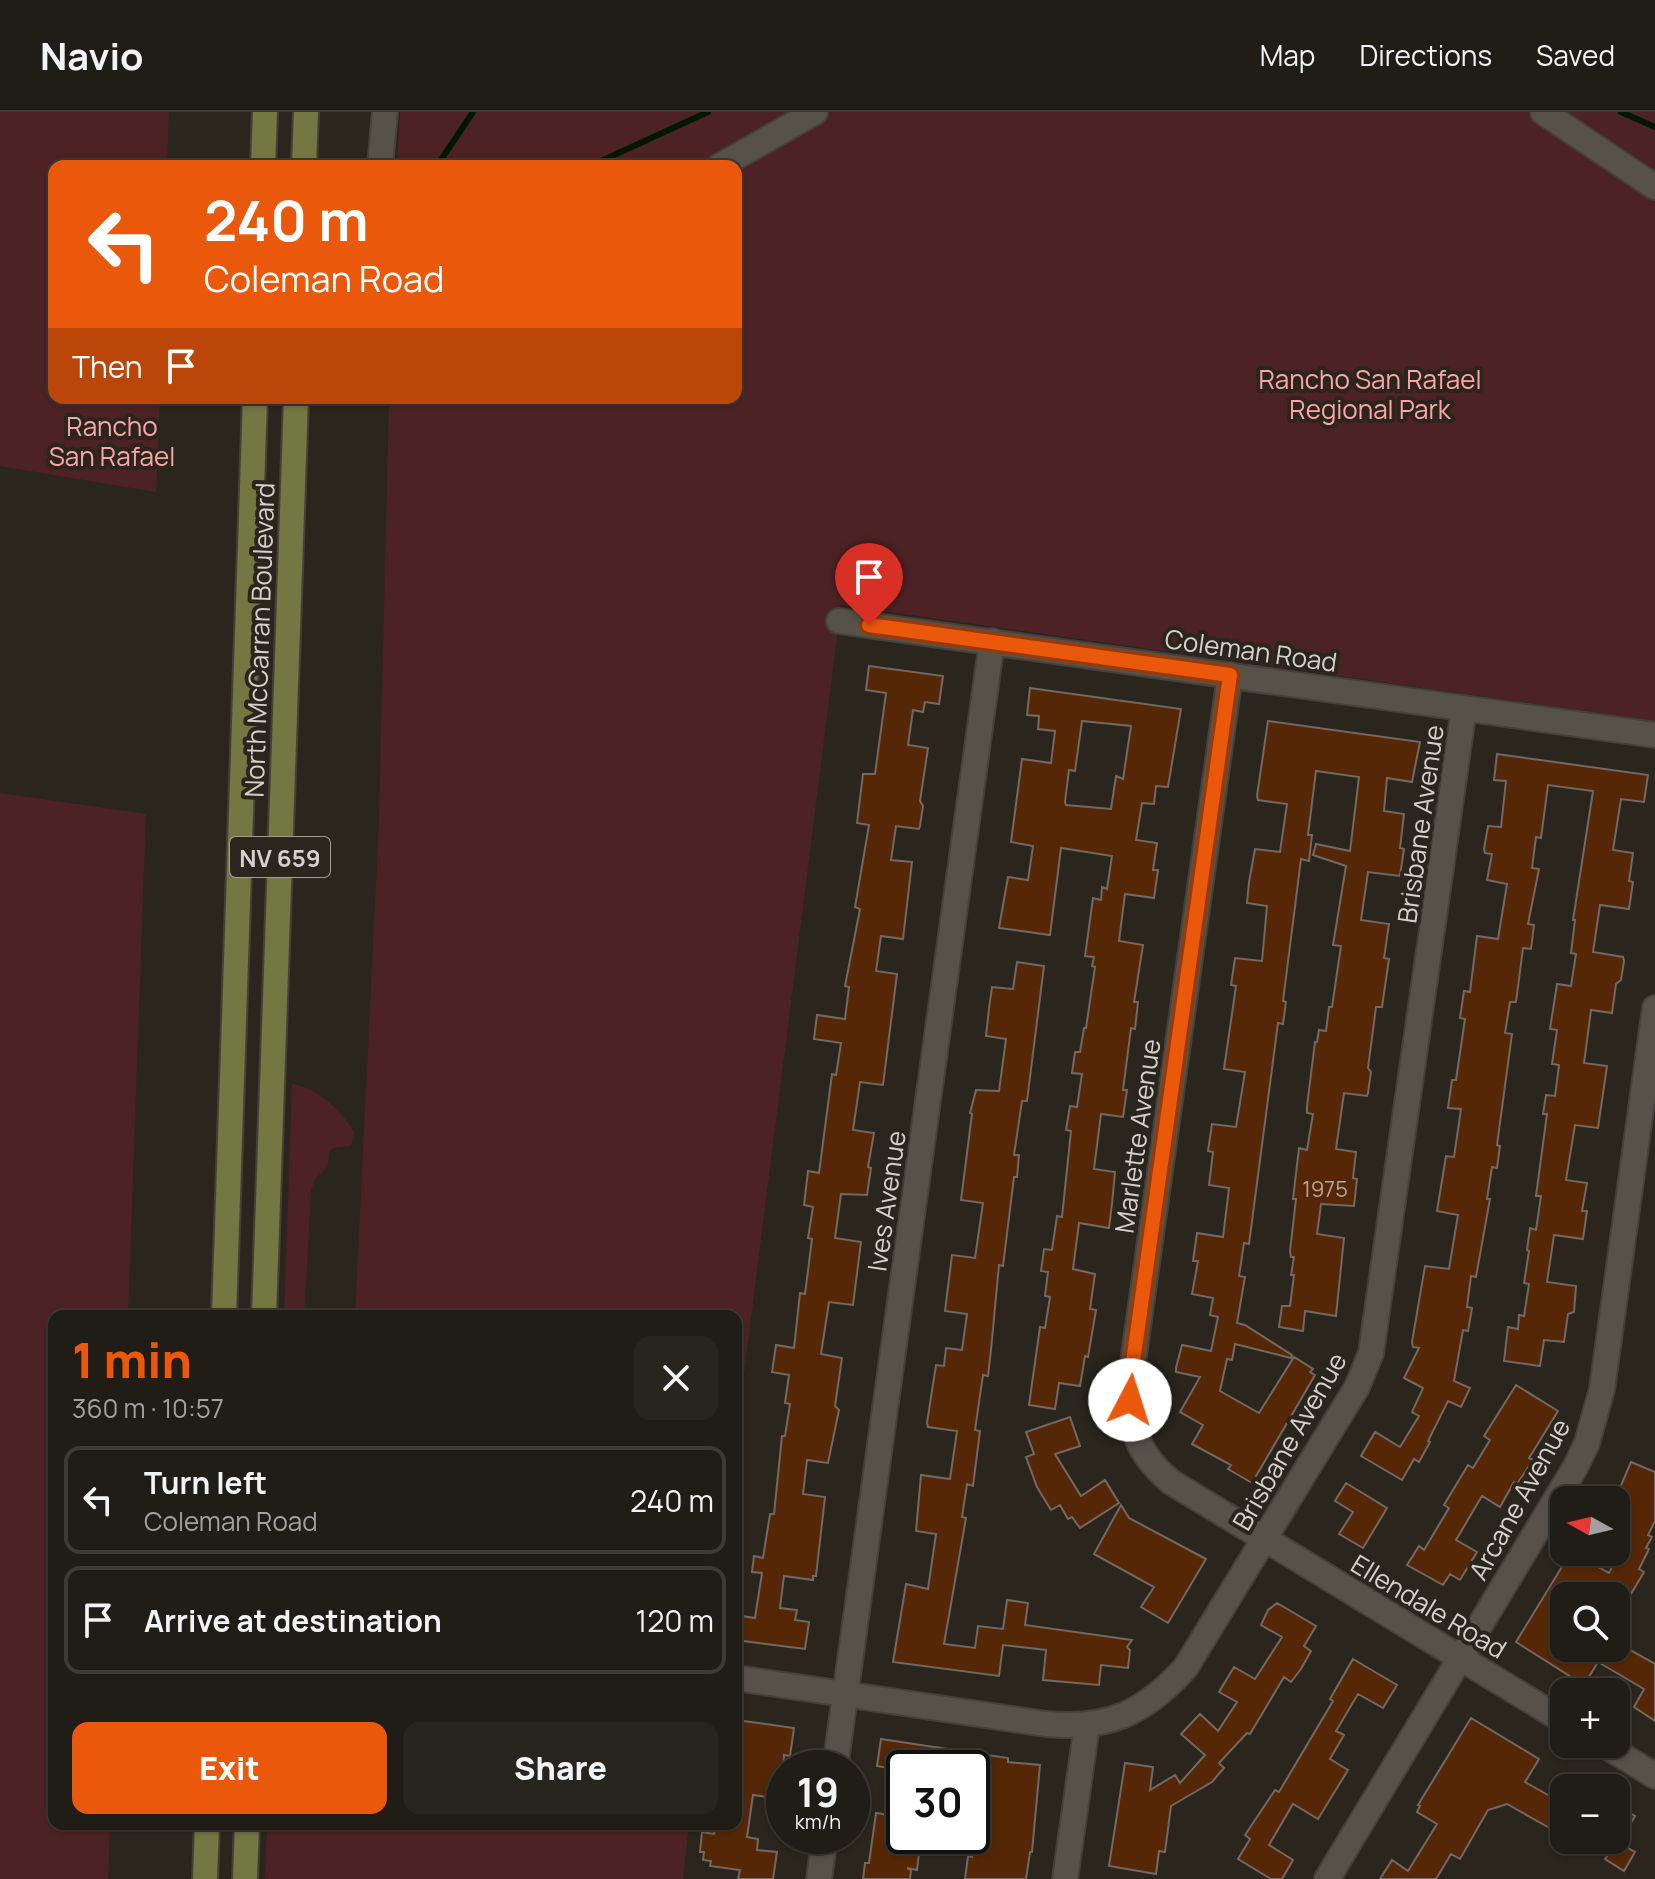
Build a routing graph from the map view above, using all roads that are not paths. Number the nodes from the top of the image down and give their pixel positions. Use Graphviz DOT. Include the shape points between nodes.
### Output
graph roads {
  1 [pos="265,112"];
  2 [pos="306,112"];
  3 [pos="385,112"];
  4 [pos="815,112"];
  5 [pos="1543,112"];
  6 [pos="263,160"];
  7 [pos="304,160"];
  8 [pos="381,160"];
  9 [pos="731,160"];
  10 [pos="1655,187"];
  11 [pos="255,404"];
  12 [pos="296,404"];
  13 [pos="839,621"];
  14 [pos="992,641"];
  15 [pos="1230,675"];
  16 [pos="1464,708"];
  17 [pos="1655,735"];
  18 [pos="1655,1008"];
  19 [pos="224,1310"];
  20 [pos="264,1310"];
  21 [pos="1264,1540"];
  22 [pos="1460,1658"];
  23 [pos="742,1679"];
  24 [pos="845,1694"];
  25 [pos="1550,1713"];
  26 [pos="1087,1725"];
  27 [pos="837,1750"];
  28 [pos="1626,1758"];
  29 [pos="1655,1776"];
  30 [pos="207,1830"];
  31 [pos="247,1830"];
  32 [pos="822,1854"];
  33 [pos="205,1879"];
  34 [pos="245,1879"];
  35 [pos="819,1879"];
  36 [pos="1065,1879"];
  37 [pos="1327,1879"];
  1 -- 6 [label="main road"];
  2 -- 7 [label="main road"];
  3 -- 8 [label="street"];
  4 -- 9 [label="street"];
  5 -- 10 [label="street"];
  11 -- 19 [label="main road, North McCarran Boulevard / NV 659"];
  12 -- 20 [label="main road, North McCarran Boulevard / NV 659"];
  13 -- 14 [label="street, Coleman Road"];
  14 -- 15 [label="street, Coleman Road"];
  14 -- 24 [label="street, Ives Avenue"];
  15 -- 16 [label="street, Coleman Road"];
  15 -- 21 [label="street, Marlette Avenue" via="1130,1410 1136,1438 1159,1472"];
  16 -- 17 [label="street, Coleman Road"];
  16 -- 21 [label="street, Brisbane Avenue" via="1376,1335 1357,1387"];
  18 -- 22 [label="street, Arcane Avenue" via="1595,1418 1576,1466"];
  21 -- 22 [label="street, Ellendale Road"];
  21 -- 26 [label="street, Brisbane Avenue" via="1186,1667 1167,1688 1127,1715"];
  22 -- 25 [label="street, Ellendale Road"];
  22 -- 37 [label="street, Arcane Avenue"];
  23 -- 24 [label="street, Brisbane Avenue"];
  24 -- 26 [label="street, Brisbane Avenue" via="1046,1724"];
  24 -- 27 [label="street, Ives Avenue"];
  26 -- 36 [label="street"];
  28 -- 29 [label="street"];
  30 -- 33 [label="main road"];
  31 -- 34 [label="main road"];
  32 -- 35 [label="street"];
}
